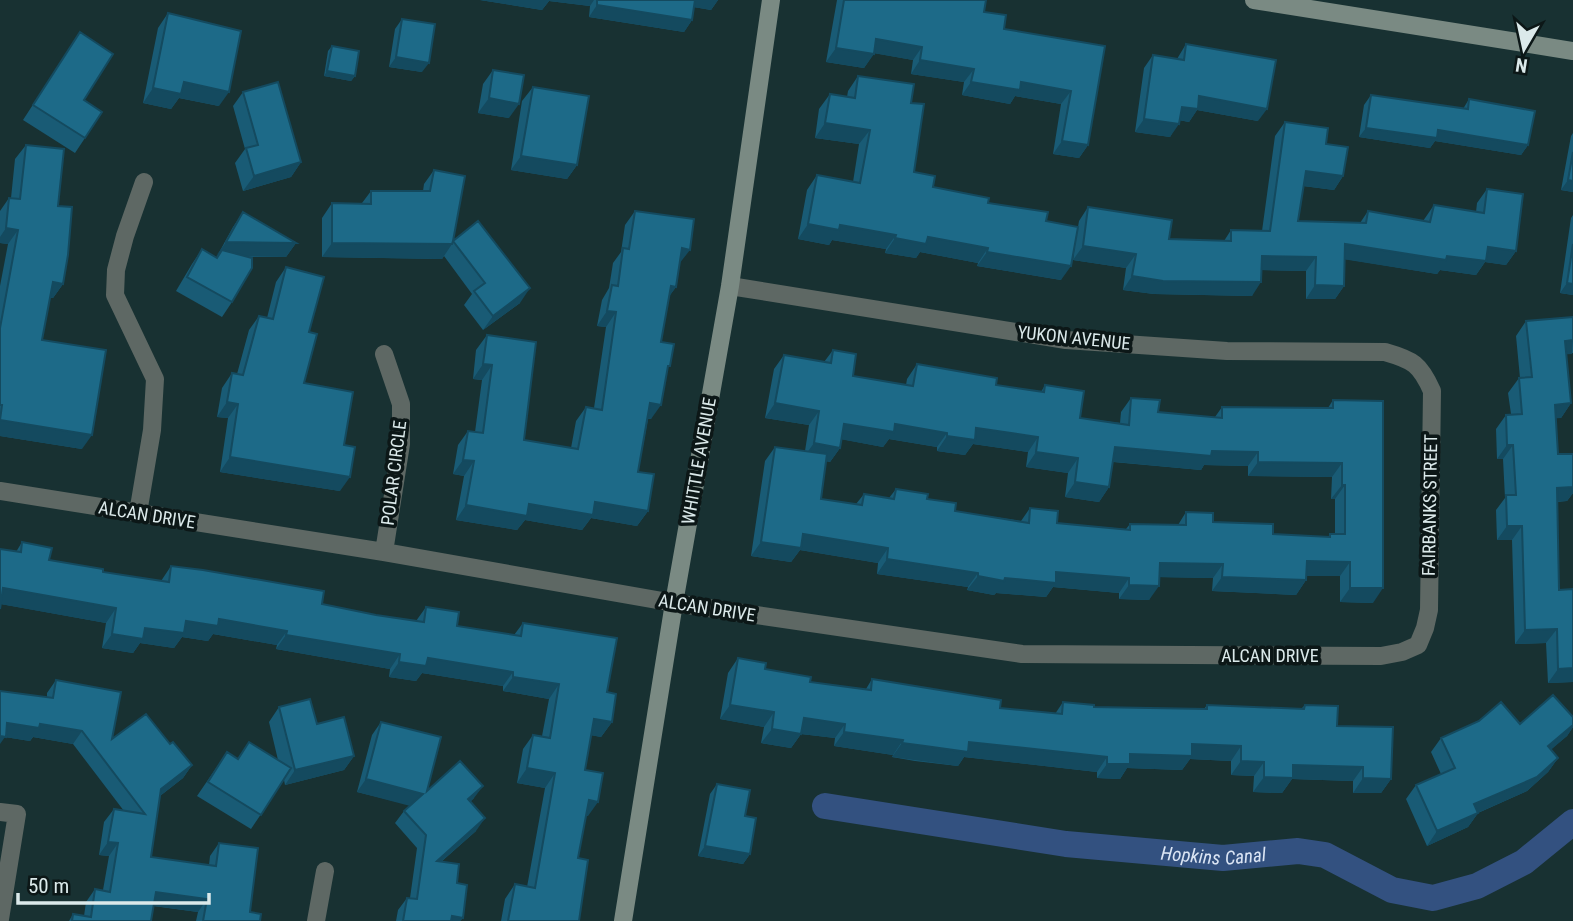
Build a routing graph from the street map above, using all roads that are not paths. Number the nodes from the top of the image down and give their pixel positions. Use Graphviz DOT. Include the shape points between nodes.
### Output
graph roads {
  1 [pos="771,0"];
  2 [pos="1254,0"];
  3 [pos="1573,51"];
  4 [pos="144,182"];
  5 [pos="730,286"];
  6 [pos="384,354"];
  7 [pos="1419,366"];
  8 [pos="0,491"];
  9 [pos="138,513"];
  10 [pos="384,552"];
  11 [pos="674,603"];
  12 [pos="1418,645"];
  13 [pos="0,812"];
  14 [pos="325,871"];
  15 [pos="0,919"];
  16 [pos="316,921"];
  17 [pos="623,921"];
  1 -- 5 [label="street, WHITTLE AVENUE"];
  2 -- 3 [label="street"];
  4 -- 9 [label="street" via="116,270 115,295 155,379"];
  5 -- 7 [label="street, YUKON AVENUE" via="1066,340 1227,351 1385,352"];
  5 -- 11 [label="street, WHITTLE AVENUE"];
  6 -- 10 [label="street, POLAR CIRCLE" via="401,404 401,444"];
  7 -- 12 [label="street, FAIRBANKS STREET" via="1432,391 1429,610"];
  8 -- 9 [label="street, ALCAN DRIVE"];
  9 -- 10 [label="street, ALCAN DRIVE"];
  10 -- 11 [label="street, ALCAN DRIVE"];
  11 -- 12 [label="street, ALCAN DRIVE" via="1022,654 1381,656"];
  11 -- 17 [label="street, WHITTLE AVENUE"];
  13 -- 15 [label="street" via="17,814"];
  14 -- 16 [label="street"];
}
